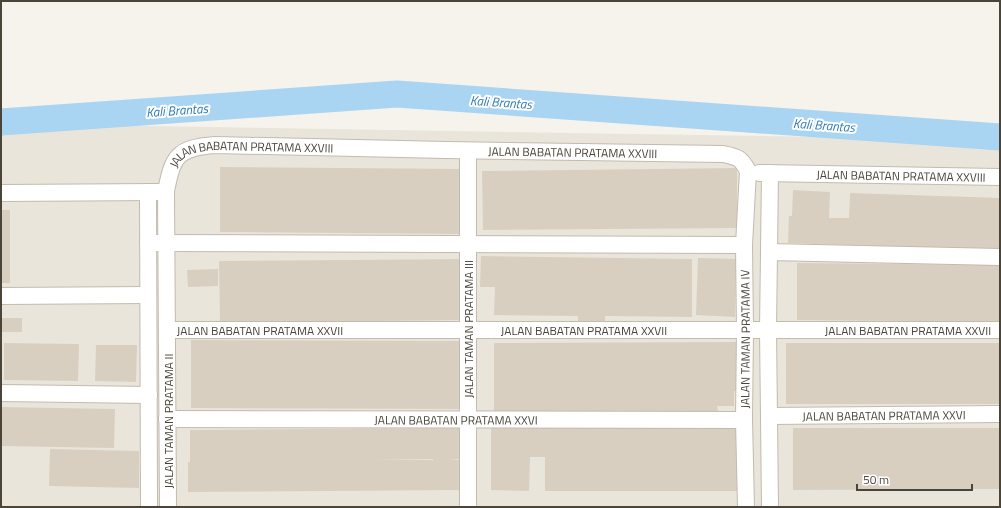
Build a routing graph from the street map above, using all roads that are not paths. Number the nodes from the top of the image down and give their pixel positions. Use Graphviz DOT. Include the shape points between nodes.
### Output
graph roads {
  1 [pos="468,151"];
  2 [pos="748,171"];
  3 [pos="770,173"];
  4 [pos="1000,177"];
  5 [pos="166,191"];
  6 [pos="148,192"];
  7 [pos="1,193"];
  8 [pos="148,243"];
  9 [pos="166,243"];
  10 [pos="468,245"];
  11 [pos="744,245"];
  12 [pos="769,252"];
  13 [pos="1000,257"];
  14 [pos="148,295"];
  15 [pos="1,296"];
  16 [pos="167,330"];
  17 [pos="468,330"];
  18 [pos="745,330"];
  19 [pos="768,330"];
  20 [pos="1000,330"];
  21 [pos="1,393"];
  22 [pos="149,395"];
  23 [pos="1000,414"];
  24 [pos="769,416"];
  25 [pos="168,419"];
  26 [pos="468,419"];
  27 [pos="744,420"];
  28 [pos="149,507"];
  29 [pos="168,507"];
  30 [pos="468,507"];
  31 [pos="746,507"];
  32 [pos="770,507"];
  1 -- 2 [label="street, JALAN BABATAN PRATAMA XXVIII" via="723,154 736,156 743,161"];
  1 -- 5 [label="street, JALAN BABATAN PRATAMA XXVIII" via="200,146 186,149 178,157 171,169"];
  1 -- 10 [label="street, JALAN TAMAN PRATAMA III"];
  2 -- 3 [label="street, JALAN BABATAN PRATAMA XXVIII"];
  2 -- 11 [label="street, JALAN TAMAN PRATAMA IV"];
  3 -- 4 [label="street, JALAN BABATAN PRATAMA XXVIII"];
  3 -- 12 [label="street, JALAN TAMAN PRATAMA IV"];
  5 -- 6 [label="street"];
  5 -- 9 [label="street, JALAN TAMAN PRATAMA II"];
  6 -- 7 [label="street"];
  6 -- 8 [label="street, JALAN TAMAN PRATAMA II"];
  8 -- 9 [label="street"];
  8 -- 14 [label="street, JALAN TAMAN PRATAMA II"];
  9 -- 10 [label="street"];
  9 -- 16 [label="street, JALAN TAMAN PRATAMA II"];
  10 -- 11 [label="street"];
  10 -- 17 [label="street, JALAN TAMAN PRATAMA III"];
  11 -- 18 [label="street, JALAN TAMAN PRATAMA IV"];
  12 -- 13 [label="street"];
  12 -- 19 [label="street, JALAN TAMAN PRATAMA IV"];
  14 -- 15 [label="street"];
  14 -- 22 [label="street, JALAN TAMAN PRATAMA II"];
  16 -- 17 [label="street, JALAN BABATAN PRATAMA XXVII"];
  16 -- 25 [label="street, JALAN TAMAN PRATAMA II"];
  17 -- 18 [label="street, JALAN BABATAN PRATAMA XXVII"];
  17 -- 26 [label="street, JALAN TAMAN PRATAMA III"];
  18 -- 19 [label="street, JALAN BABATAN PRATAMA XXVII"];
  18 -- 27 [label="street, JALAN TAMAN PRATAMA IV"];
  19 -- 20 [label="street, JALAN BABATAN PRATAMA XXVII"];
  19 -- 24 [label="street, JALAN TAMAN PRATAMA IV"];
  21 -- 22 [label="street"];
  22 -- 28 [label="street, JALAN TAMAN PRATAMA II"];
  23 -- 24 [label="street, JALAN BABATAN PRATAMA XXVI"];
  24 -- 32 [label="street, JALAN TAMAN PRATAMA IV"];
  25 -- 26 [label="street, JALAN BABATAN PRATAMA XXVI"];
  25 -- 29 [label="street, JALAN TAMAN PRATAMA II"];
  26 -- 27 [label="street, JALAN BABATAN PRATAMA XXVI"];
  26 -- 30 [label="street, JALAN TAMAN PRATAMA III"];
  27 -- 31 [label="street, JALAN TAMAN PRATAMA IV"];
}
